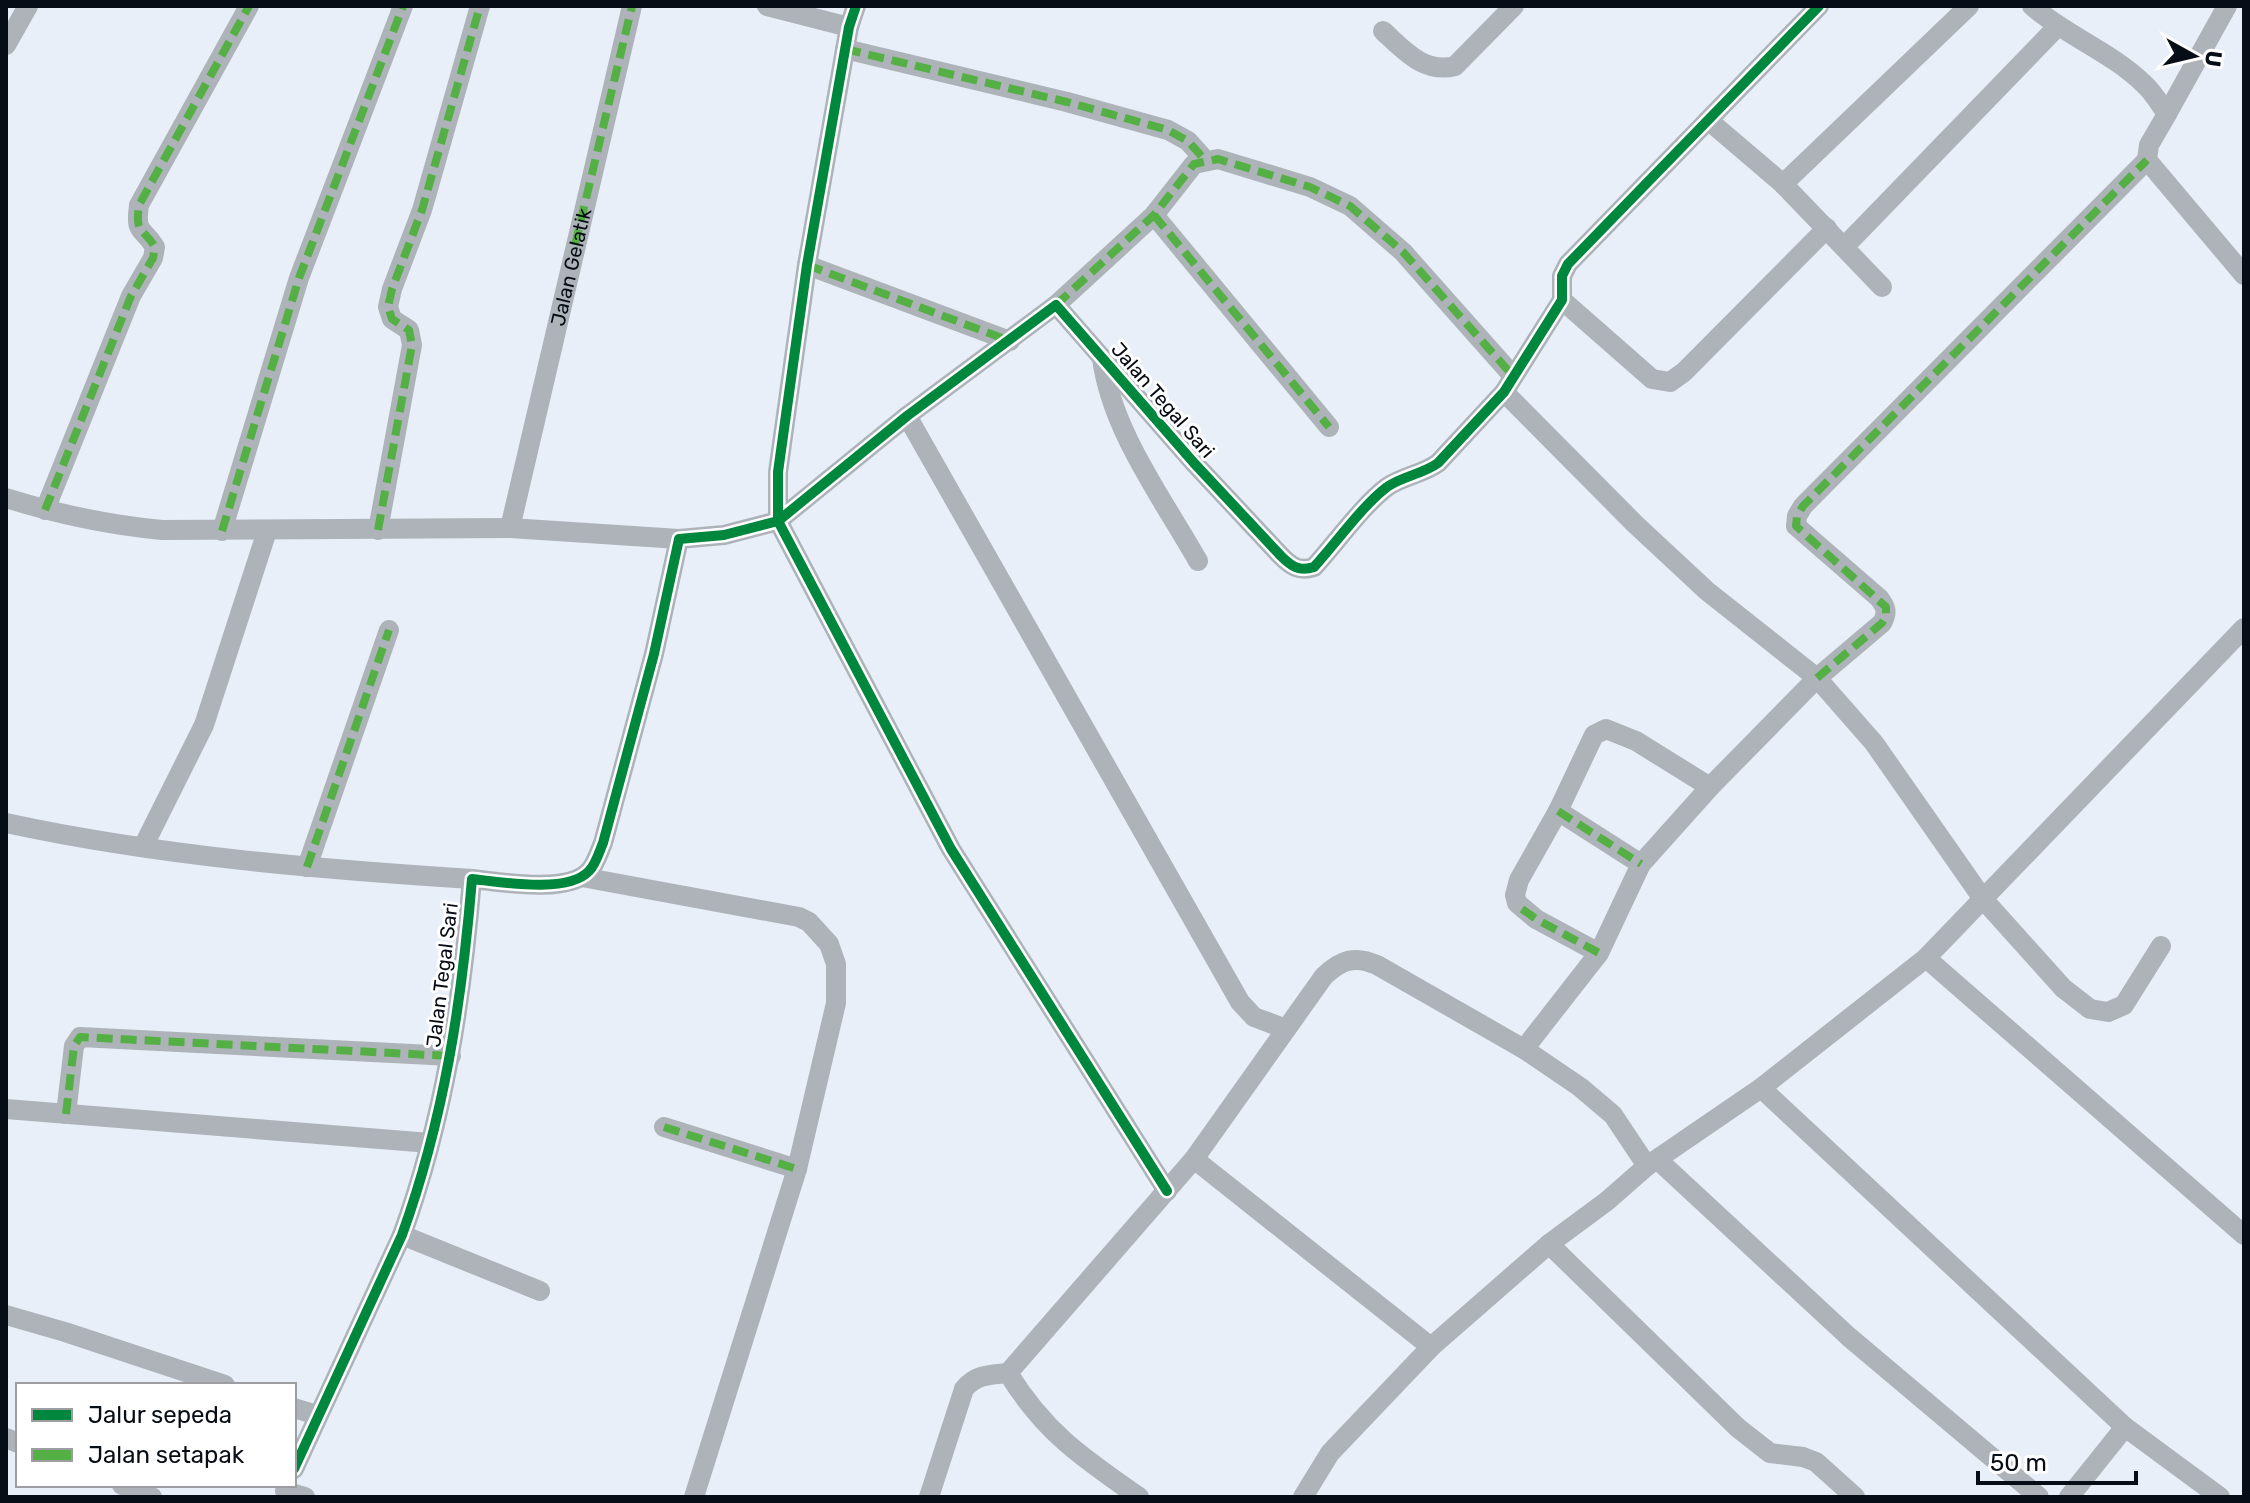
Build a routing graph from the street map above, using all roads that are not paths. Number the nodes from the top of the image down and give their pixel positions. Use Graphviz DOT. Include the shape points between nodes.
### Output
graph roads {
  1 [pos="28,6"];
  2 [pos="249,6"];
  3 [pos="403,6"];
  4 [pos="480,6"];
  5 [pos="632,6"];
  6 [pos="767,6"];
  7 [pos="856,6"];
  8 [pos="1514,6"];
  9 [pos="1819,6"];
  10 [pos="1969,6"];
  11 [pos="2227,6"];
  12 [pos="2040,9"];
  13 [pos="849,27"];
  14 [pos="2057,27"];
  15 [pos="1383,31"];
  16 [pos="6,45"];
  17 [pos="845,49"];
  18 [pos="2167,114"];
  19 [pos="1708,120"];
  20 [pos="1205,160"];
  21 [pos="2147,160"];
  22 [pos="1783,184"];
  23 [pos="1154,215"];
  24 [pos="1827,228"];
  25 [pos="1845,246"];
  26 [pos="807,265"];
  27 [pos="2244,275"];
  28 [pos="1882,287"];
  29 [pos="1562,300"];
  30 [pos="1056,305"];
  31 [pos="1010,341"];
  32 [pos="1102,358"];
  33 [pos="1509,384"];
  34 [pos="907,416"];
  35 [pos="1329,427"];
  36 [pos="6,498"];
  37 [pos="45,510"];
  38 [pos="778,521"];
  39 [pos="510,528"];
  40 [pos="378,530"];
  41 [pos="222,531"];
  42 [pos="267,531"];
  43 [pos="679,539"];
  44 [pos="1198,561"];
  45 [pos="2244,628"];
  46 [pos="389,630"];
  47 [pos="1817,678"];
  48 [pos="1710,787"];
  49 [pos="1558,811"];
  50 [pos="6,823"];
  51 [pos="143,847"];
  52 [pos="1641,864"];
  53 [pos="307,867"];
  54 [pos="582,877"];
  55 [pos="472,879"];
  56 [pos="1983,899"];
  57 [pos="2161,946"];
  58 [pos="1599,953"];
  59 [pos="1926,958"];
  60 [pos="1286,1029"];
  61 [pos="1524,1049"];
  62 [pos="451,1056"];
  63 [pos="1761,1088"];
  64 [pos="6,1109"];
  65 [pos="66,1114"];
  66 [pos="664,1127"];
  67 [pos="430,1143"];
  68 [pos="1194,1159"];
  69 [pos="1652,1163"];
  70 [pos="797,1169"];
  71 [pos="1167,1191"];
  72 [pos="402,1235"];
  73 [pos="2244,1235"];
  74 [pos="1549,1244"];
  75 [pos="540,1291"];
  76 [pos="6,1315"];
  77 [pos="1431,1347"];
  78 [pos="1008,1373"];
  79 [pos="219,1383"];
  80 [pos="296,1409"];
  81 [pos="317,1415"];
  82 [pos="2125,1427"];
  83 [pos="296,1464"];
  84 [pos="127,1487"];
  85 [pos="285,1491"];
  86 [pos="152,1497"];
  87 [pos="305,1497"];
  88 [pos="694,1497"];
  89 [pos="929,1497"];
  90 [pos="1139,1497"];
  91 [pos="1303,1497"];
  92 [pos="1855,1497"];
  93 [pos="2039,1497"];
  94 [pos="2069,1497"];
  95 [pos="2220,1497"];
  1 -- 16 [label="street"];
  2 -- 37 [label="street" via="139,205 137,222 155,247 153,258 131,296"];
  3 -- 41 [label="street" via="299,278"];
  4 -- 40 [label="street" via="422,210 388,307 392,319 409,330 412,345"];
  5 -- 39 [label="street, Jalan Gelatik"];
  6 -- 13 [label="street"];
  7 -- 13 [label="street"];
  8 -- 15 [label="street" via="1455,66 1446,68 1417,61"];
  9 -- 19 [label="street"];
  10 -- 22 [label="street"];
  11 -- 18 [label="street"];
  12 -- 14 [label="street"];
  13 -- 17 [label="street"];
  14 -- 18 [label="street" via="2132,74"];
  14 -- 25 [label="street"];
  17 -- 20 [label="street" via="1168,130 1188,141"];
  17 -- 26 [label="street"];
  18 -- 21 [label="street" via="2149,145"];
  19 -- 22 [label="street"];
  19 -- 29 [label="street" via="1568,264"];
  20 -- 23 [label="street" via="1194,164"];
  20 -- 33 [label="street" via="1218,159 1310,187 1350,206 1403,252"];
  21 -- 27 [label="street"];
  21 -- 47 [label="street" via="1803,506 1796,526 1886,607 1882,623"];
  22 -- 24 [label="street"];
  23 -- 30 [label="street"];
  23 -- 35 [label="street"];
  24 -- 25 [label="street"];
  24 -- 29 [label="street" via="1670,382 1652,379"];
  25 -- 28 [label="street"];
  26 -- 31 [label="street"];
  26 -- 38 [label="street" via="778,472"];
  29 -- 33 [label="street"];
  30 -- 31 [label="street"];
  30 -- 32 [label="street, Jalan Tegal Sari"];
  31 -- 34 [label="street"];
  32 -- 33 [label="street, Jalan Tegal Sari" via="1215,486 1300,569 1314,567 1390,485 1438,463"];
  32 -- 44 [label="street" via="1109,397 1127,436"];
  33 -- 47 [label="street" via="1635,524 1707,591"];
  34 -- 38 [label="street"];
  34 -- 60 [label="street" via="1240,1002 1254,1017"];
  36 -- 37 [label="street"];
  37 -- 41 [label="street" via="123,526"];
  38 -- 43 [label="street" via="724,535"];
  38 -- 71 [label="street" via="951,849"];
  39 -- 40 [label="street"];
  39 -- 43 [label="street"];
  40 -- 42 [label="street"];
  41 -- 42 [label="street"];
  42 -- 51 [label="street" via="204,725"];
  43 -- 54 [label="street" via="603,843"];
  45 -- 56 [label="street"];
  46 -- 53 [label="street"];
  47 -- 48 [label="street"];
  47 -- 56 [label="street" via="1874,743"];
  48 -- 49 [label="street" via="1636,741 1606,729 1594,735"];
  48 -- 52 [label="street"];
  49 -- 52 [label="street"];
  49 -- 58 [label="street" via="1528,862 1515,895 1517,903"];
  50 -- 51 [label="street"];
  51 -- 53 [label="street"];
  52 -- 58 [label="street"];
  53 -- 55 [label="street"];
  54 -- 55 [label="street, Jalan Tegal Sari" via="545,885"];
  54 -- 70 [label="street" via="779,912 809,922 829,944 836,964 836,1003"];
  55 -- 62 [label="street, Jalan Tegal Sari"];
  56 -- 57 [label="street" via="2063,988 2090,1009 2108,1012 2124,1005"];
  56 -- 59 [label="street"];
  58 -- 61 [label="street"];
  59 -- 63 [label="street"];
  59 -- 73 [label="street"];
  60 -- 61 [label="street" via="1334,966 1364,959"];
  60 -- 68 [label="street"];
  61 -- 69 [label="street" via="1613,1115"];
  62 -- 65 [label="street" via="80,1037 74,1046"];
  62 -- 67 [label="street, Jalan Tegal Sari"];
  63 -- 69 [label="street"];
  63 -- 82 [label="street"];
  64 -- 65 [label="street"];
  65 -- 67 [label="street"];
  66 -- 70 [label="street"];
  67 -- 72 [label="street, Jalan Tegal Sari"];
  68 -- 71 [label="street"];
  68 -- 77 [label="street"];
  69 -- 74 [label="street"];
  69 -- 93 [label="street"];
  70 -- 88 [label="street"];
  71 -- 78 [label="street"];
  72 -- 75 [label="street"];
  72 -- 81 [label="street, Jalan Tegal Sari"];
  74 -- 77 [label="street"];
  74 -- 92 [label="street" via="1738,1428 1770,1453 1816,1462"];
  76 -- 79 [label="street"];
  77 -- 91 [label="street" via="1330,1453"];
  78 -- 89 [label="street" via="982,1375 964,1389"];
  78 -- 90 [label="street" via="1061,1440"];
  80 -- 81 [label="street"];
  81 -- 83 [label="street, Jalan Tegal Sari"];
  82 -- 94 [label="street"];
  82 -- 95 [label="street"];
  84 -- 86 [label="street"];
  85 -- 87 [label="street"];
}
